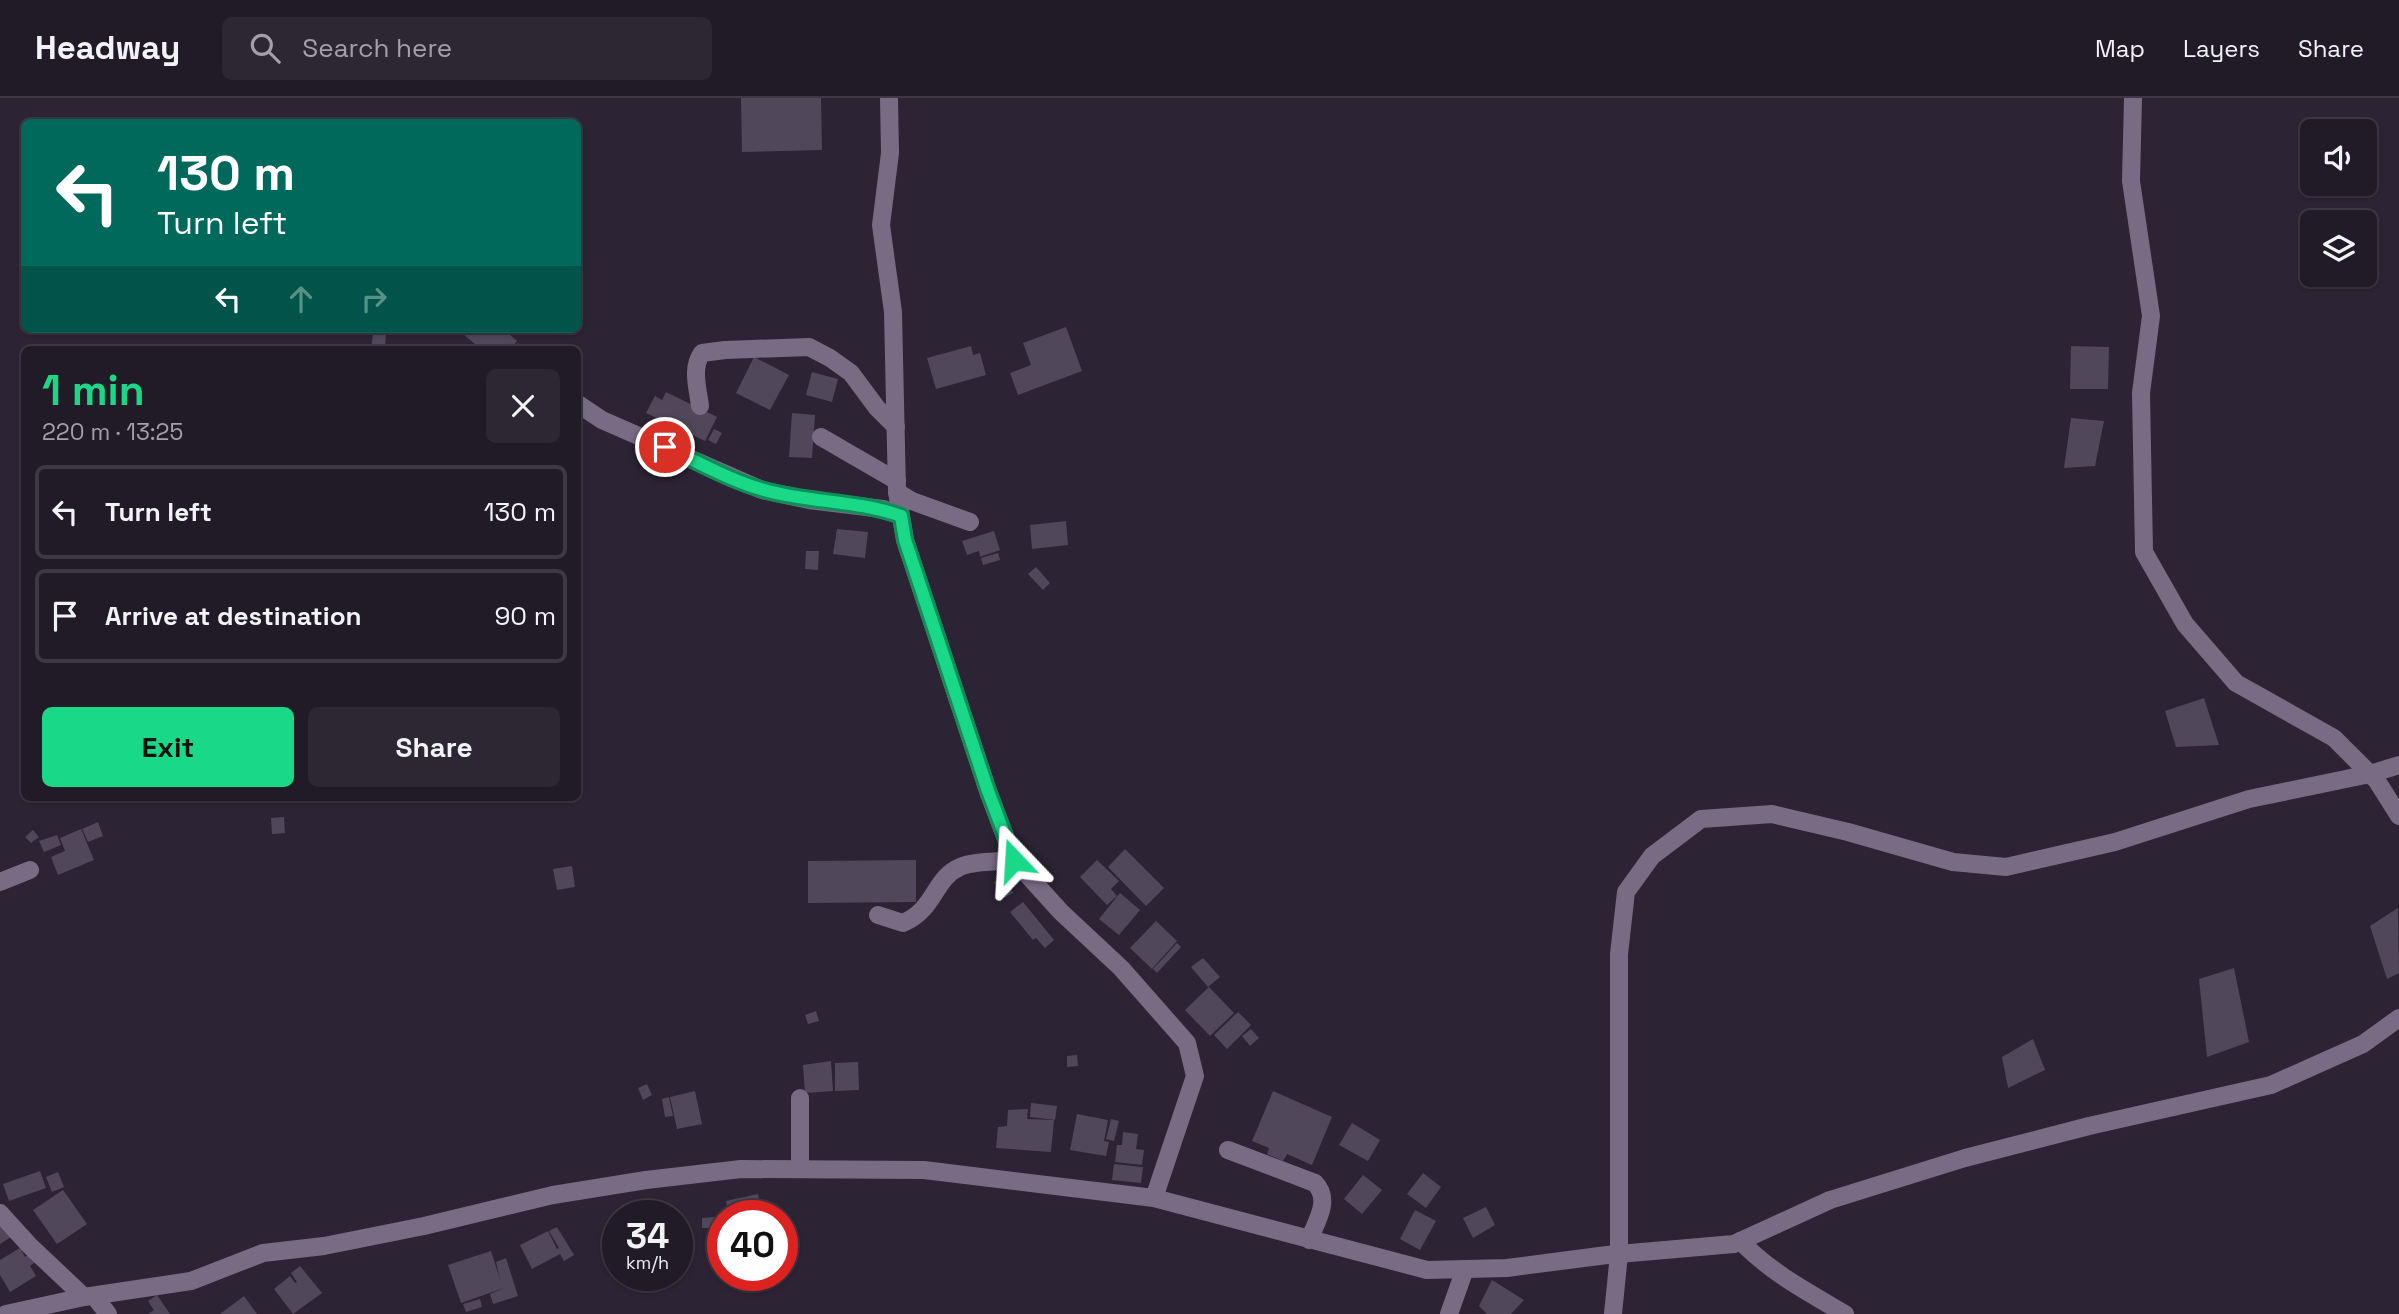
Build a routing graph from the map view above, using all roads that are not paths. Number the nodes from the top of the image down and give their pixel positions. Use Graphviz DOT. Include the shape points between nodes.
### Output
graph roads {
  1 [pos="889,98"];
  2 [pos="2133,98"];
  3 [pos="581,406"];
  4 [pos="700,406"];
  5 [pos="896,427"];
  6 [pos="821,437"];
  7 [pos="897,486"];
  8 [pos="901,516"];
  9 [pos="970,522"];
  10 [pos="2399,765"];
  11 [pos="2370,774"];
  12 [pos="2399,816"];
  13 [pos="1014,860"];
  14 [pos="30,870"];
  15 [pos="0,882"];
  16 [pos="878,915"];
  17 [pos="2399,1018"];
  18 [pos="800,1098"];
  19 [pos="1228,1150"];
  20 [pos="800,1168"];
  21 [pos="1154,1198"];
  22 [pos="0,1213"];
  23 [pos="1309,1240"];
  24 [pos="1740,1241"];
  25 [pos="1619,1254"];
  26 [pos="1465,1269"];
  27 [pos="89,1297"];
  28 [pos="6,1314"];
  29 [pos="108,1314"];
  30 [pos="1449,1314"];
  31 [pos="1613,1314"];
  32 [pos="1845,1314"];
  1 -- 5 [label="street" via="890,153 881,225 893,312"];
  2 -- 11 [label="street" via="2131,181 2151,316 2141,393 2144,552 2185,624 2236,683 2334,738"];
  3 -- 8 [label="street" via="603,420 762,490 883,509"];
  4 -- 5 [label="street" via="696,378 702,353 809,347 851,373"];
  5 -- 7 [label="street"];
  6 -- 7 [label="street"];
  7 -- 8 [label="street"];
  7 -- 9 [label="street" via="912,501"];
  8 -- 13 [label="street" via="905,540"];
  10 -- 11 [label="street"];
  11 -- 12 [label="street"];
  11 -- 25 [label="street" via="2249,799 2115,842 2006,867 1953,862 1772,814 1701,819 1652,856 1626,892 1619,954"];
  13 -- 16 [label="street" via="960,866 945,878 916,918 903,923"];
  13 -- 21 [label="street" via="1121,968 1187,1043 1195,1076"];
  14 -- 15 [label="street"];
  17 -- 24 [label="street" via="2363,1044 2271,1085 1965,1158 1830,1200"];
  18 -- 20 [label="street"];
  19 -- 23 [label="street" via="1315,1182 1324,1200"];
  20 -- 21 [label="street" via="923,1170"];
  20 -- 27 [label="street" via="741,1169 554,1195 362,1239 263,1253 191,1282"];
  21 -- 23 [label="street"];
  22 -- 27 [label="street"];
  23 -- 26 [label="street" via="1427,1269"];
  24 -- 25 [label="street"];
  24 -- 32 [label="street" via="1794,1286"];
  25 -- 26 [label="street"];
  25 -- 31 [label="street"];
  26 -- 30 [label="street"];
  27 -- 28 [label="street"];
  27 -- 29 [label="street"];
}
